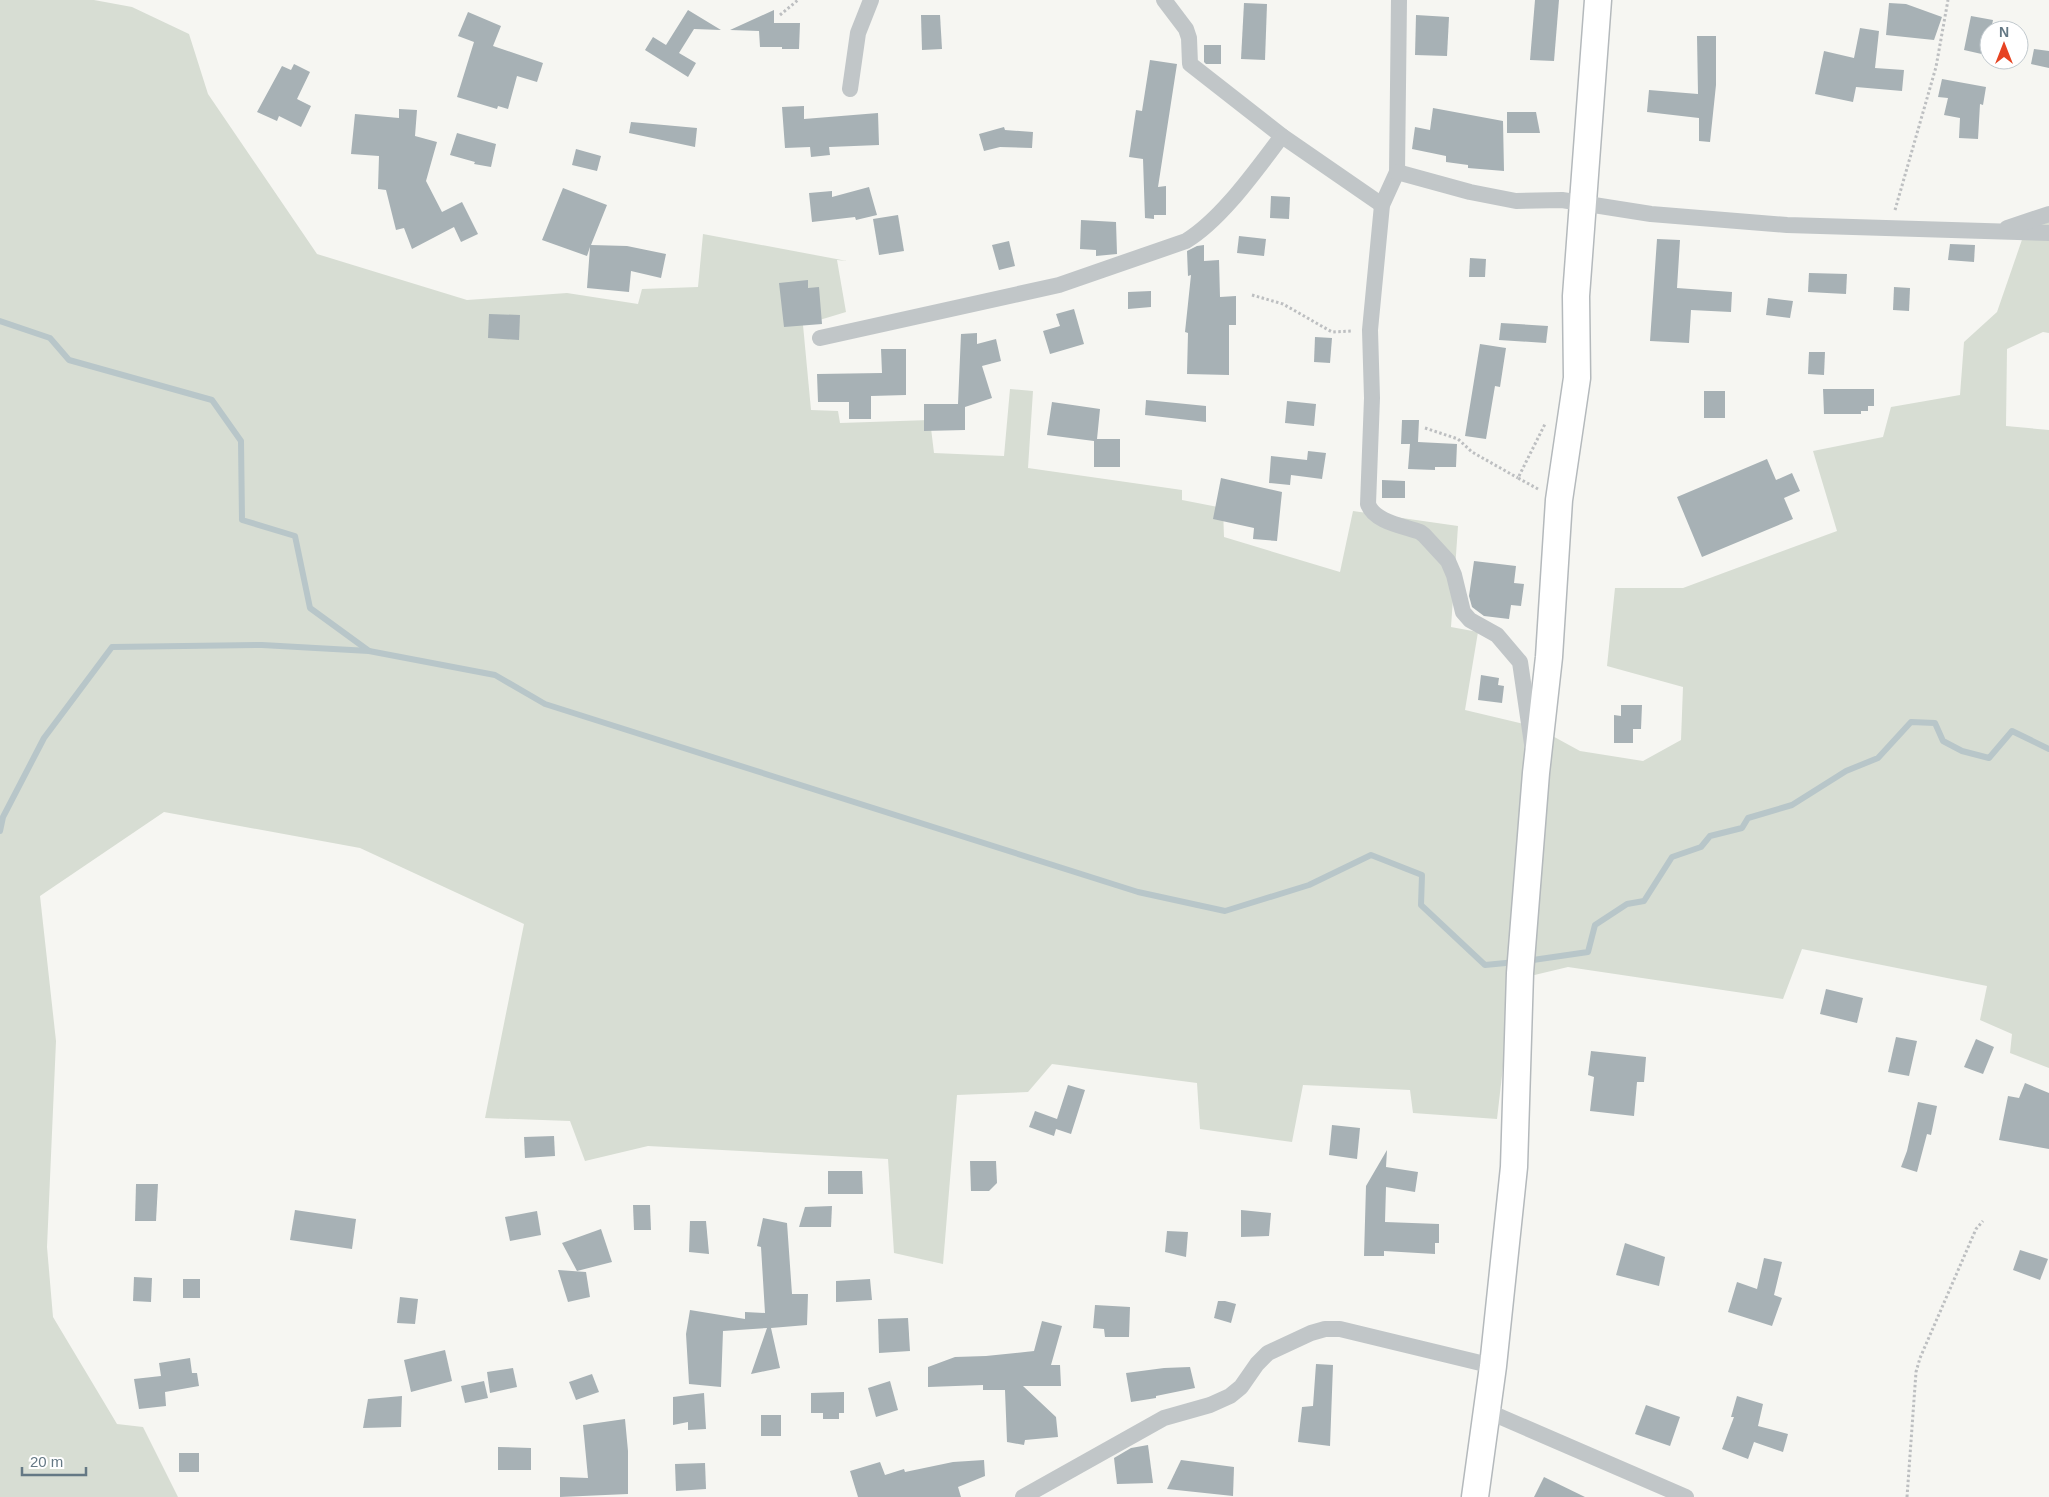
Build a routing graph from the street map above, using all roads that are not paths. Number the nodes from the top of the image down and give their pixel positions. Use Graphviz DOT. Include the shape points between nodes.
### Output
graph roads {
  1 [pos="871,0"];
  2 [pos="1164,0"];
  3 [pos="1399,0"];
  4 [pos="1598,0"];
  5 [pos="850,89"];
  6 [pos="1282,136"];
  7 [pos="1397,172"];
  8 [pos="1583,204"];
  9 [pos="1382,205"];
  10 [pos="2049,214"];
  11 [pos="1995,232"];
  12 [pos="2049,233"];
  13 [pos="820,338"];
  14 [pos="1536,773"];
  15 [pos="1493,1366"];
  16 [pos="1487,1411"];
  17 [pos="1023,1497"];
  18 [pos="1474,1497"];
  19 [pos="1686,1497"];
  1 -- 5 [label="street" via="858,33"];
  2 -- 6 [label="street" via="1186,29 1190,64"];
  3 -- 7 [label="street"];
  4 -- 8 [label="main road"];
  6 -- 9 [label="street"];
  6 -- 13 [label="street" via="1209,223 1186,241 1059,285"];
  7 -- 8 [label="street" via="1516,201 1562,200"];
  7 -- 9 [label="street"];
  8 -- 11 [label="street" via="1651,214 1787,225"];
  8 -- 14 [label="main road" via="1576,296 1576,378 1559,500 1549,657"];
  9 -- 14 [label="street" via="1370,330 1369,508 1380,517 1424,535 1448,561 1466,617 1497,635 1520,662"];
  10 -- 11 [label="street"];
  11 -- 12 [label="street"];
  14 -- 15 [label="main road" via="1521,961 1514,1167"];
  15 -- 16 [label="main road"];
  15 -- 17 [label="street" via="1340,1329 1325,1329 1268,1353 1230,1396 1164,1418"];
  16 -- 18 [label="main road"];
  16 -- 19 [label="street"];
}
